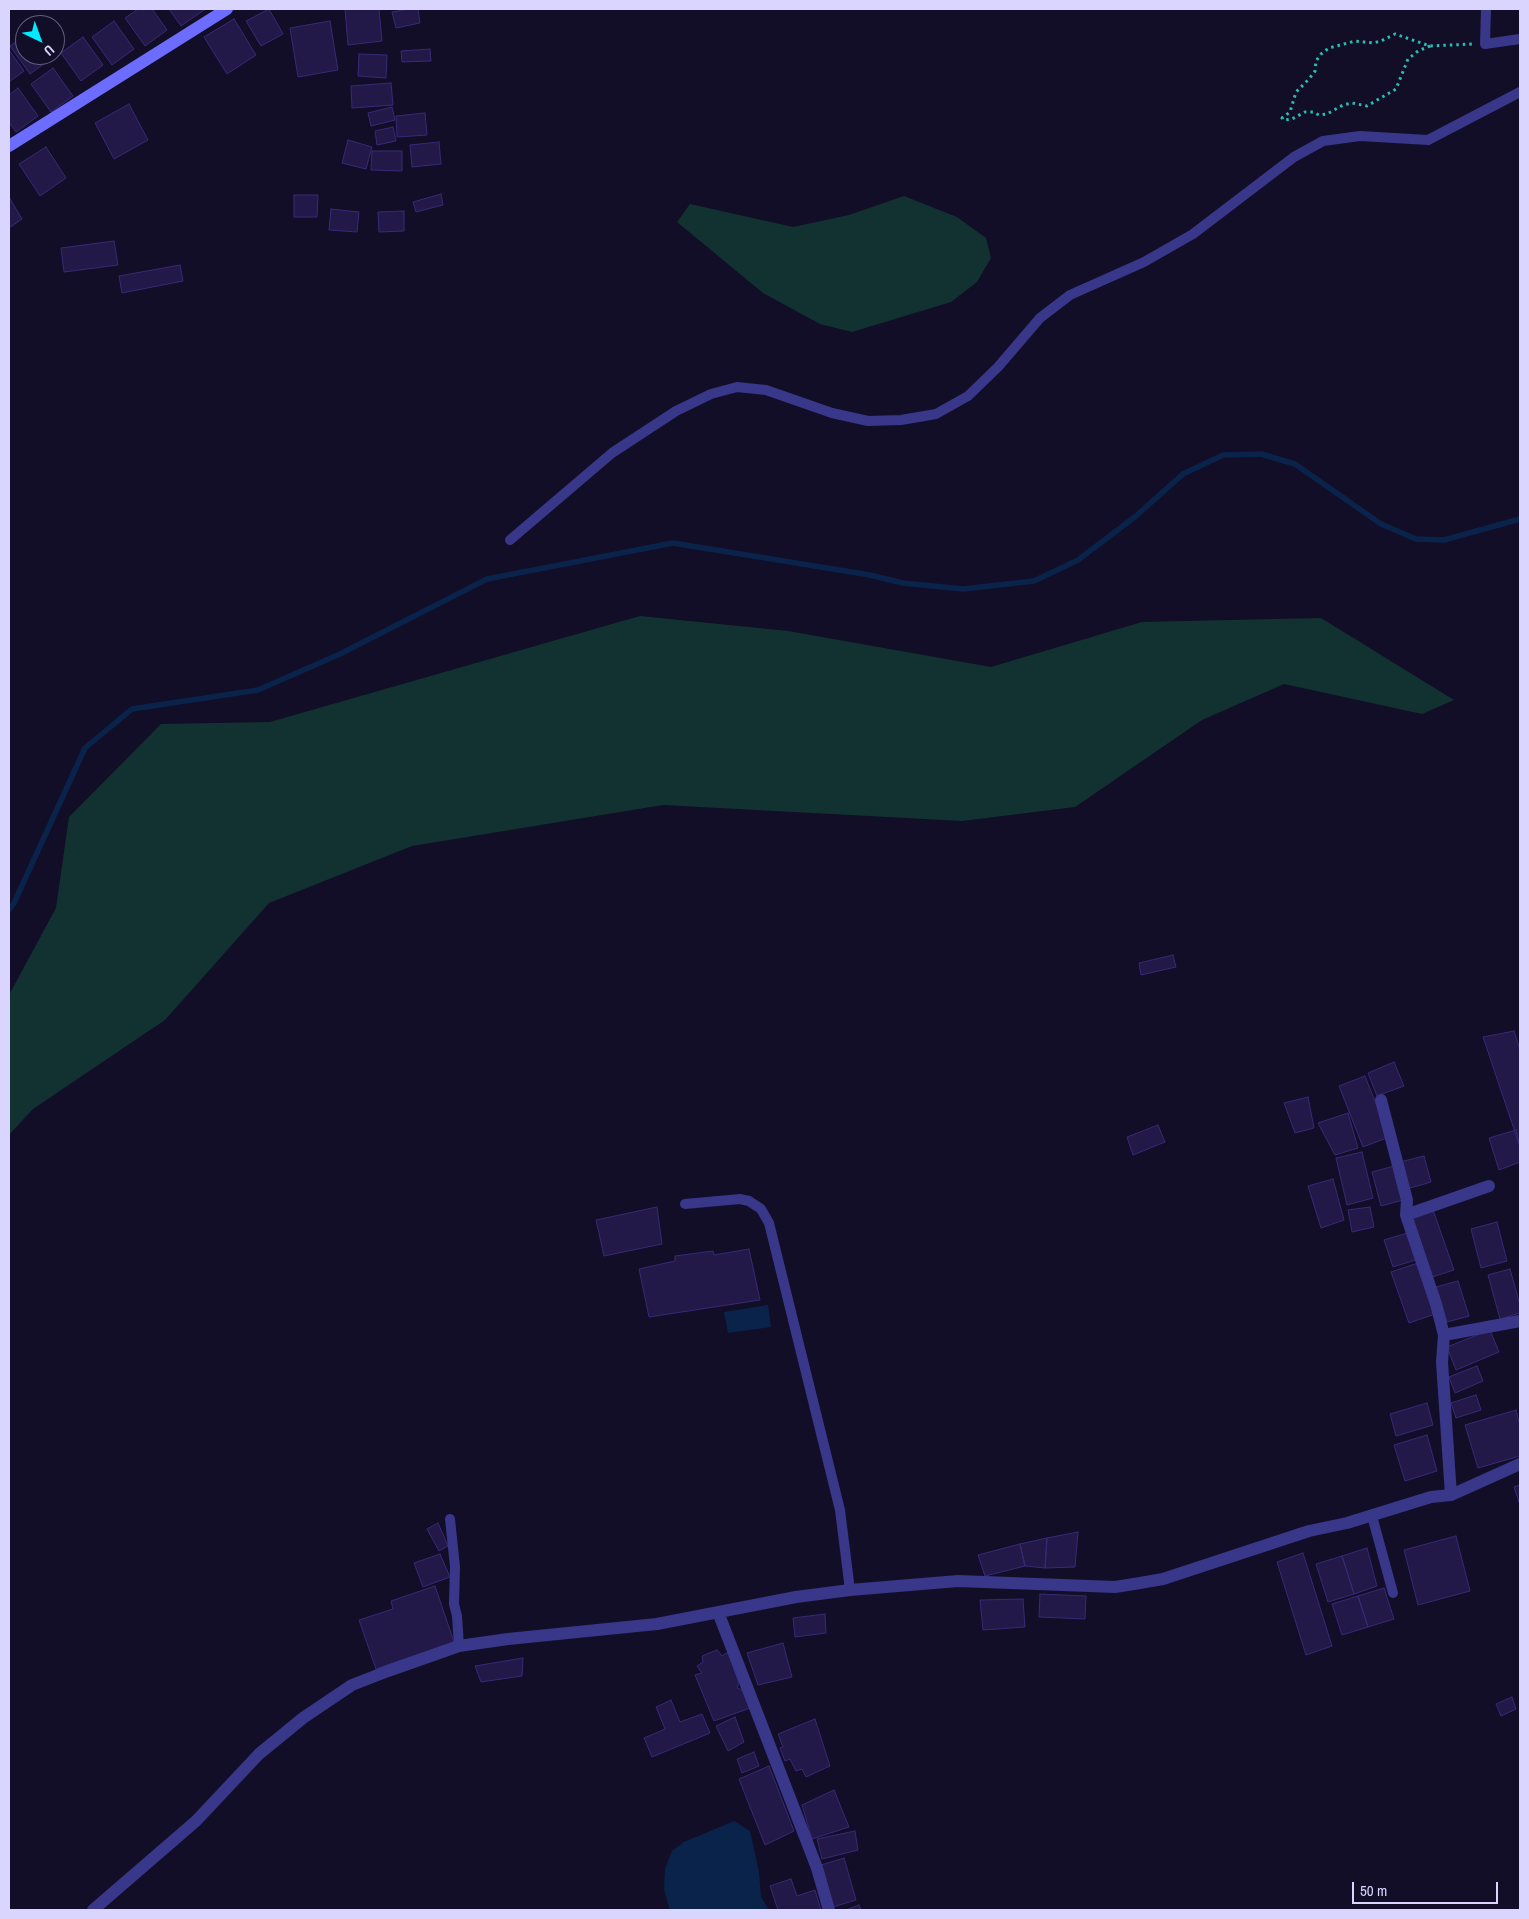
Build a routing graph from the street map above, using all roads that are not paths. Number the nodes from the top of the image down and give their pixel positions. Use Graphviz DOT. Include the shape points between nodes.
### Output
graph roads {
  1 [pos="227,9"];
  2 [pos="1486,9"];
  3 [pos="1520,39"];
  4 [pos="1520,92"];
  5 [pos="9,146"];
  6 [pos="510,540"];
  7 [pos="1381,1100"];
  8 [pos="1488,1186"];
  9 [pos="685,1204"];
  10 [pos="1406,1215"];
  11 [pos="1520,1321"];
  12 [pos="1444,1335"];
  13 [pos="1520,1464"];
  14 [pos="1451,1495"];
  15 [pos="1372,1516"];
  16 [pos="450,1519"];
  17 [pos="850,1590"];
  18 [pos="1393,1593"];
  19 [pos="718,1612"];
  20 [pos="459,1646"];
  21 [pos="93,1910"];
  22 [pos="829,1910"];
  1 -- 5 [label="street"];
  2 -- 3 [label="lane" via="1485,44"];
  4 -- 6 [label="lane" via="1428,140 1360,136 1323,141 1294,157 1193,234 1144,262 1070,294 1040,318 968,396 936,414 868,421 766,390 737,387 711,394 676,411 612,453"];
  7 -- 10 [label="street" via="1407,1200"];
  8 -- 10 [label="street"];
  9 -- 17 [label="lane" via="740,1199 761,1209 769,1223 840,1510"];
  10 -- 12 [label="street"];
  11 -- 12 [label="street"];
  12 -- 14 [label="street" via="1442,1362"];
  13 -- 14 [label="street"];
  14 -- 15 [label="street" via="1431,1497"];
  15 -- 17 [label="street" via="1309,1532 1163,1579 1115,1587 958,1581"];
  15 -- 18 [label="lane"];
  16 -- 20 [label="lane"];
  17 -- 19 [label="street"];
  19 -- 20 [label="street" via="657,1624"];
  19 -- 22 [label="street" via="817,1868"];
  20 -- 21 [label="street" via="352,1685 303,1718 259,1754 196,1821"];
}
